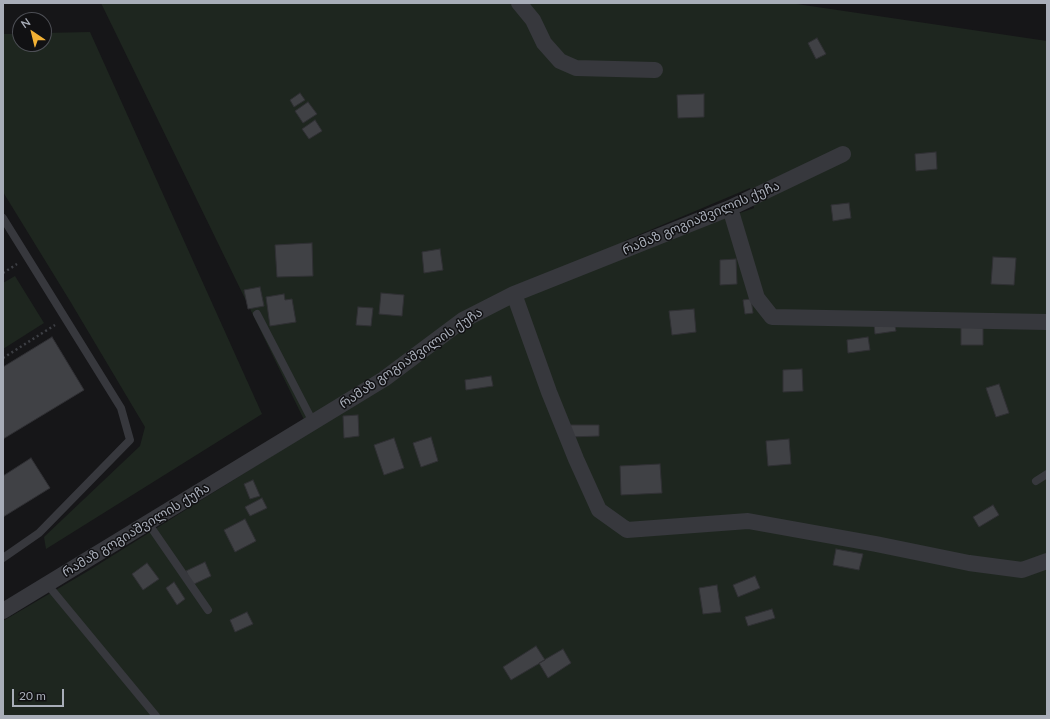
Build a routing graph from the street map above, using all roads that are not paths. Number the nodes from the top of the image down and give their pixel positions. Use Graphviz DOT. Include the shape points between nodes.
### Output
graph roads {
  1 [pos="519,3"];
  2 [pos="655,70"];
  3 [pos="843,154"];
  4 [pos="730,208"];
  5 [pos="3,218"];
  6 [pos="514,294"];
  7 [pos="257,314"];
  8 [pos="1047,322"];
  9 [pos="313,422"];
  10 [pos="1047,474"];
  11 [pos="1036,481"];
  12 [pos="148,523"];
  13 [pos="3,558"];
  14 [pos="1047,561"];
  15 [pos="47,584"];
  16 [pos="208,610"];
  17 [pos="3,611"];
  18 [pos="156,716"];
  1 -- 2 [label="street" via="532,20 544,43 560,61 576,68"];
  3 -- 4 [label="street, რამაზ გოგიაშვილის ქუჩა"];
  4 -- 6 [label="street, რამაზ გოგიაშვილის ქუჩა"];
  4 -- 8 [label="street" via="757,298 772,317"];
  5 -- 13 [label="lane" via="121,408 130,440 39,533"];
  6 -- 9 [label="street, რამაზ გოგიაშვილის ქუჩა" via="463,320 384,379"];
  6 -- 14 [label="street" via="552,399 599,510 627,530 748,522 969,563 1022,570"];
  7 -- 9 [label="lane"];
  9 -- 12 [label="street, რამაზ გოგიაშვილის ქუჩა"];
  10 -- 11 [label="lane"];
  12 -- 15 [label="street, რამაზ გოგიაშვილის ქუჩა"];
  12 -- 16 [label="lane"];
  15 -- 17 [label="street, რამაზ გოგიაშვილის ქუჩა"];
  15 -- 18 [label="lane"];
}
